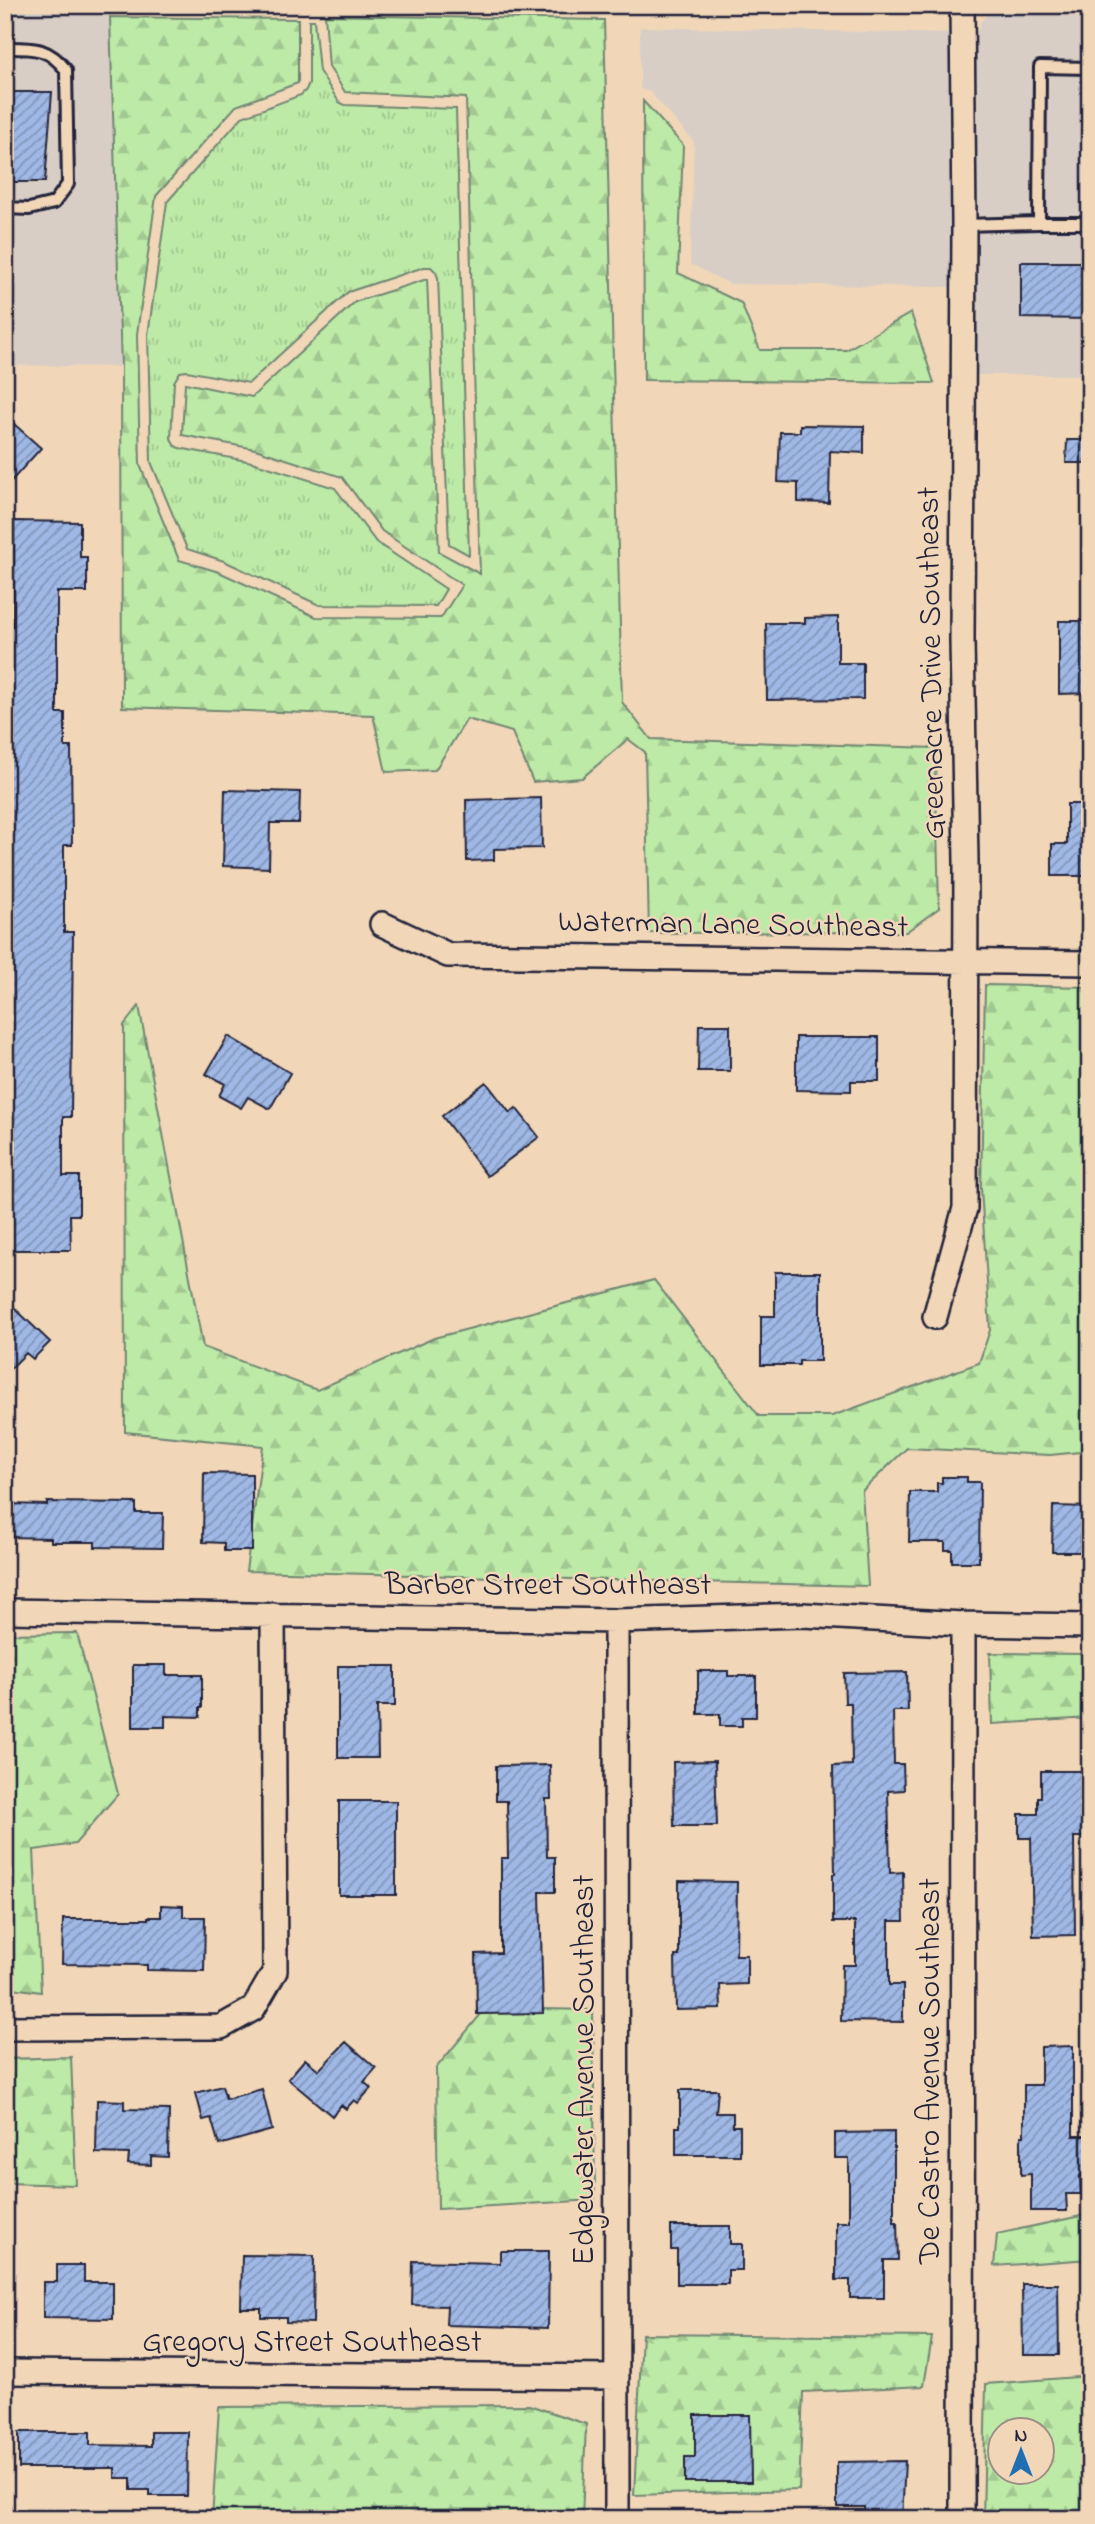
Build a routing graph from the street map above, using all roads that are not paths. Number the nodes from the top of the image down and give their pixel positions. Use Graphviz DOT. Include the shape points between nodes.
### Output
graph roads {
  1 [pos="962,5"];
  2 [pos="5,48"];
  3 [pos="1090,68"];
  4 [pos="5,208"];
  5 [pos="1039,223"];
  6 [pos="1090,223"];
  7 [pos="964,225"];
  8 [pos="382,924"];
  9 [pos="965,960"];
  10 [pos="1090,963"];
  11 [pos="935,1317"];
  12 [pos="5,1611"];
  13 [pos="273,1615"];
  14 [pos="615,1621"];
  15 [pos="963,1624"];
  16 [pos="1090,1626"];
  17 [pos="5,2028"];
  18 [pos="5,2372"];
  19 [pos="617,2377"];
  20 [pos="617,2519"];
  21 [pos="962,2519"];
  1 -- 7 [label="street, Greenacre Drive Southeast"];
  2 -- 4 [label="lane" via="31,48 55,56 66,71 68,184 54,203 30,209"];
  3 -- 5 [label="lane" via="1040,67"];
  5 -- 6 [label="lane"];
  5 -- 7 [label="lane"];
  7 -- 9 [label="street, Greenacre Drive Southeast"];
  8 -- 9 [label="street, Waterman Lane Southeast" via="448,955"];
  9 -- 10 [label="street, Waterman Lane Southeast"];
  9 -- 11 [label="street, Greenacre Drive Southeast" via="965,1208"];
  12 -- 13 [label="street, Barber Street Southeast"];
  13 -- 14 [label="street, Barber Street Southeast"];
  13 -- 17 [label="street" via="275,1971 253,2009 221,2028"];
  14 -- 15 [label="street, Barber Street Southeast" via="803,1615"];
  14 -- 19 [label="street, Edgewater Avenue Southeast"];
  15 -- 16 [label="street, Barber Street Southeast"];
  15 -- 21 [label="street, De Castro Avenue Southeast"];
  18 -- 19 [label="street, Gregory Street Southeast"];
  19 -- 20 [label="street, Edgewater Avenue Southeast"];
}
